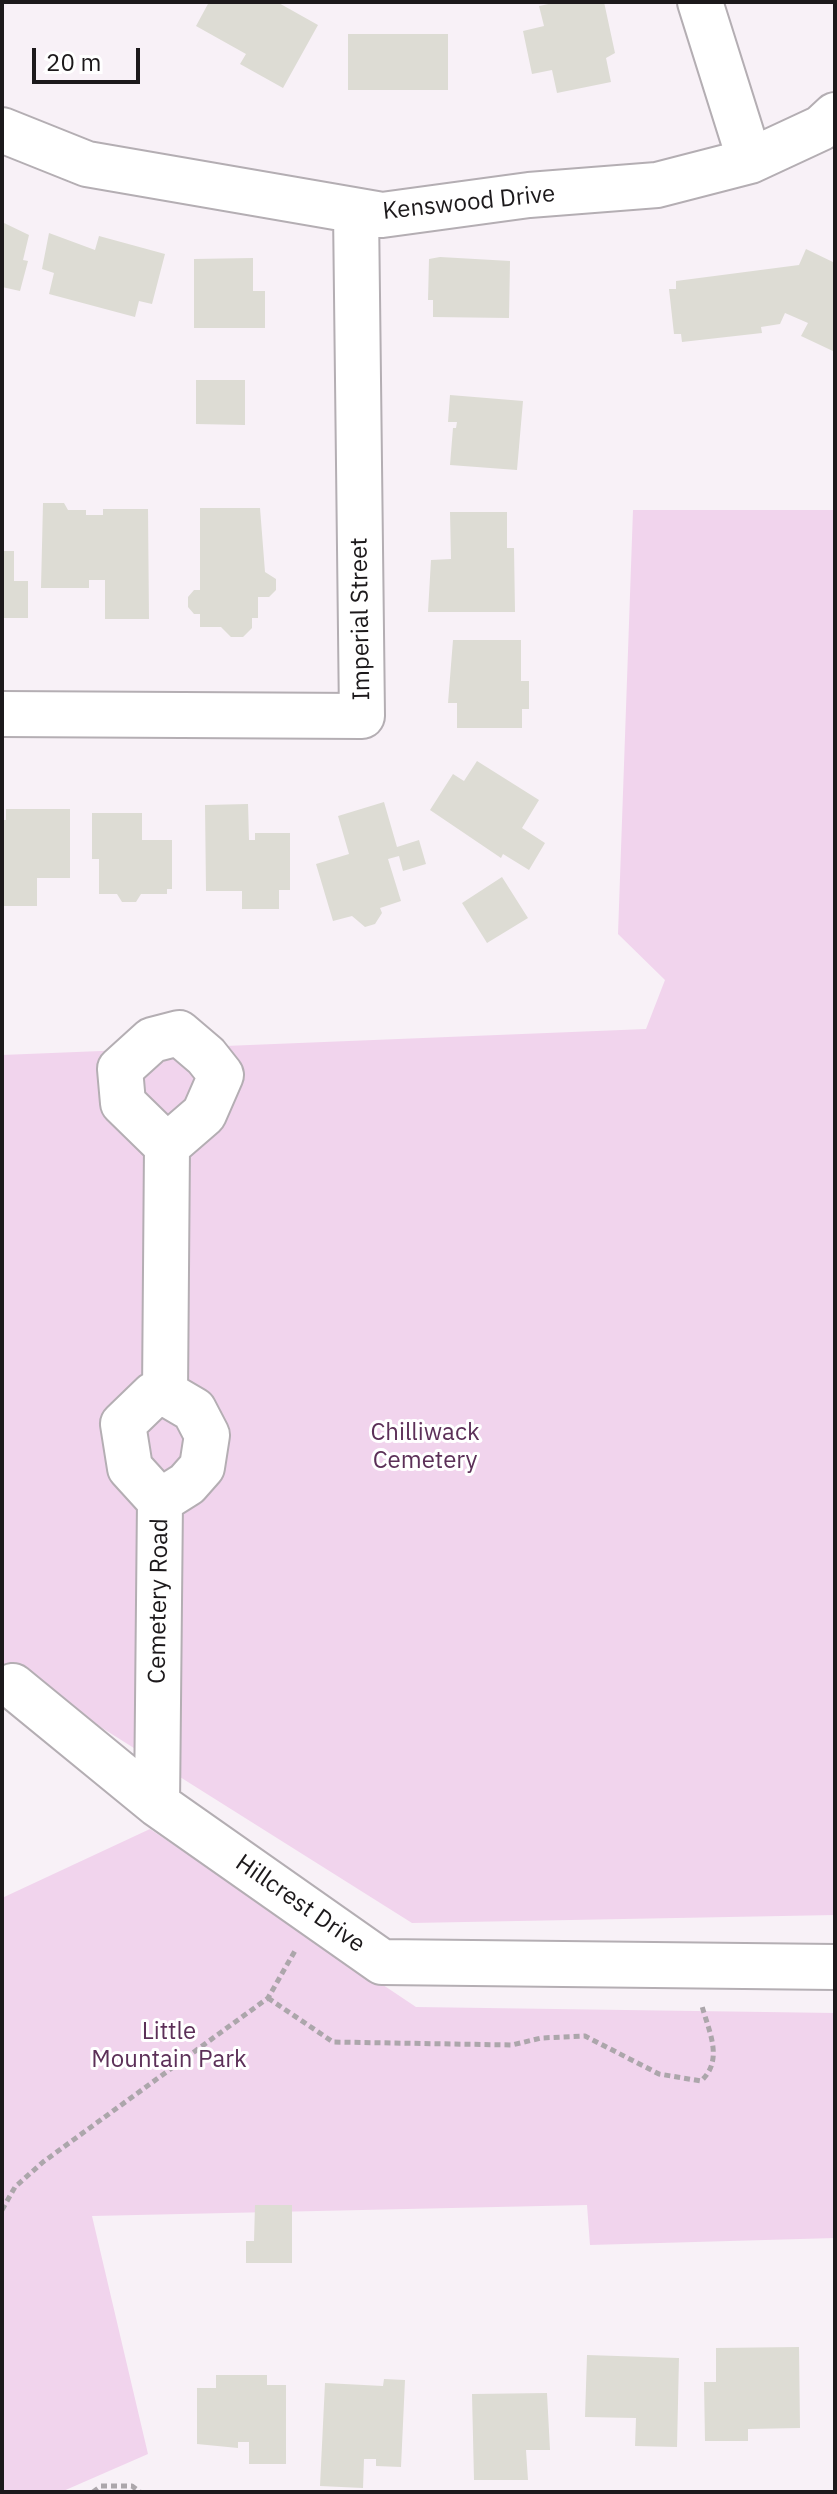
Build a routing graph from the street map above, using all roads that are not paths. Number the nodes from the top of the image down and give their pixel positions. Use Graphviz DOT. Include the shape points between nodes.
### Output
graph roads {
  1 [pos="700,2"];
  2 [pos="835,115"];
  3 [pos="2,130"];
  4 [pos="750,161"];
  5 [pos="356,211"];
  6 [pos="2,714"];
  7 [pos="167,1146"];
  8 [pos="165,1393"];
  9 [pos="160,1501"];
  10 [pos="13,1686"];
  11 [pos="157,1804"];
  12 [pos="835,1967"];
  1 -- 4 [label="street"];
  2 -- 4 [label="street, Kenswood Drive" via="821,128"];
  3 -- 5 [label="street, Kenswood Drive" via="87,164"];
  4 -- 5 [label="street, Kenswood Drive" via="657,185 382,215"];
  5 -- 6 [label="street, Imperial Street" via="362,716"];
  7 -- 8 [label="street"];
  8 -- 9 [label="street, Cemetery Road" via="153,1395 123,1424 130,1468"];
  8 -- 9 [label="street" via="194,1410 207,1435 202,1467"];
  9 -- 11 [label="street, Cemetery Road"];
  10 -- 11 [label="street, Hillcrest Drive"];
  11 -- 12 [label="street, Hillcrest Drive" via="382,1962"];
}
